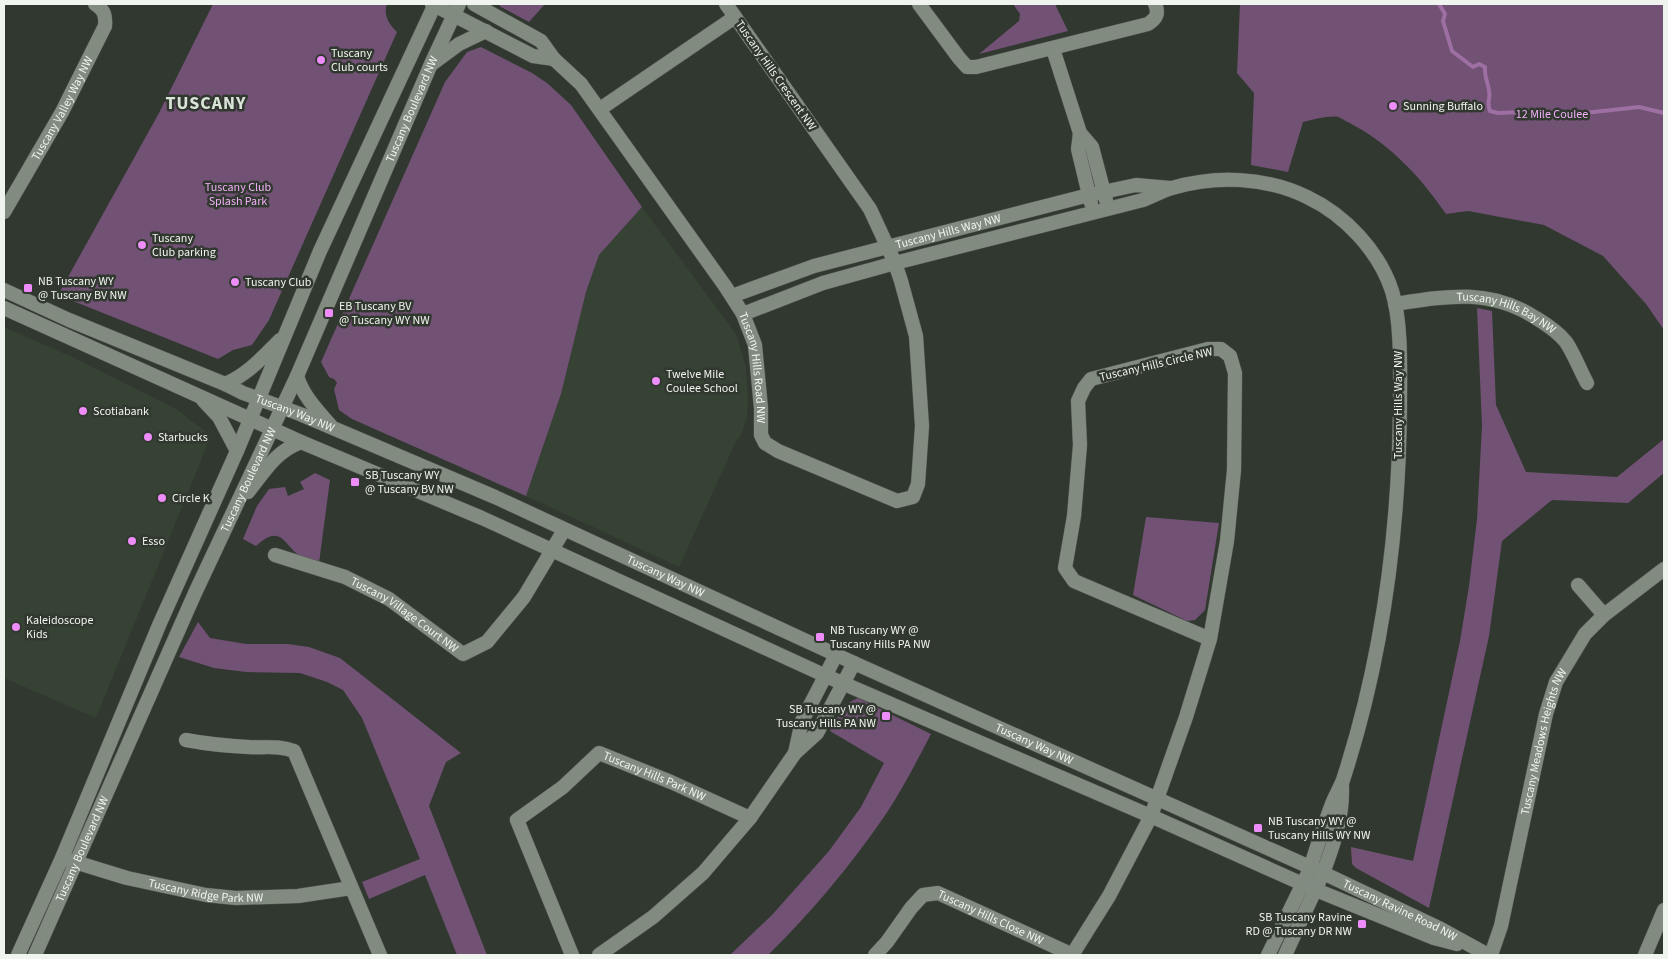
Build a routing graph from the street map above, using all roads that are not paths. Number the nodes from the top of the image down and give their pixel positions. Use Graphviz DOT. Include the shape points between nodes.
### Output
graph roads {
  1 [pos="95,4"];
  2 [pos="434,4"];
  3 [pos="474,4"];
  4 [pos="726,4"];
  5 [pos="919,4"];
  6 [pos="1155,4"];
  7 [pos="457,9"];
  8 [pos="735,16"];
  9 [pos="486,31"];
  10 [pos="1053,49"];
  11 [pos="554,59"];
  12 [pos="431,64"];
  13 [pos="600,108"];
  14 [pos="1080,133"];
  15 [pos="1170,189"];
  16 [pos="1104,192"];
  17 [pos="1089,195"];
  18 [pos="1108,208"];
  19 [pos="4,212"];
  20 [pos="1093,213"];
  21 [pos="888,246"];
  22 [pos="895,263"];
  23 [pos="4,290"];
  24 [pos="732,296"];
  25 [pos="1395,304"];
  26 [pos="4,308"];
  27 [pos="743,314"];
  28 [pos="286,334"];
  29 [pos="297,376"];
  30 [pos="1587,383"];
  31 [pos="225,384"];
  32 [pos="199,396"];
  33 [pos="259,398"];
  34 [pos="282,407"];
  35 [pos="251,418"];
  36 [pos="272,428"];
  37 [pos="335,430"];
  38 [pos="302,442"];
  39 [pos="237,452"];
  40 [pos="230,517"];
  41 [pos="564,530"];
  42 [pos="552,551"];
  43 [pos="275,556"];
  44 [pos="1664,569"];
  45 [pos="1578,585"];
  46 [pos="1604,615"];
  47 [pos="1210,639"];
  48 [pos="836,655"];
  49 [pos="854,663"];
  50 [pos="826,676"];
  51 [pos="843,683"];
  52 [pos="186,740"];
  53 [pos="795,753"];
  54 [pos="1342,783"];
  55 [pos="1157,799"];
  56 [pos="1150,816"];
  57 [pos="750,818"];
  58 [pos="62,858"];
  59 [pos="76,862"];
  60 [pos="1310,868"];
  61 [pos="1323,873"];
  62 [pos="1303,884"];
  63 [pos="351,888"];
  64 [pos="1316,890"];
  65 [pos="1664,910"];
  66 [pos="1474,949"];
  67 [pos="18,955"];
  68 [pos="35,955"];
  69 [pos="380,955"];
  70 [pos="572,955"];
  71 [pos="600,955"];
  72 [pos="875,955"];
  73 [pos="1073,955"];
  74 [pos="1268,955"];
  75 [pos="1285,955"];
  76 [pos="1489,955"];
  77 [pos="1645,955"];
  1 -- 19 [label="street, Tuscany Valley Way NW" via="106,15 105,26 62,112"];
  2 -- 7 [label="street"];
  2 -- 28 [label="street, Tuscany Boulevard NW" via="320,251"];
  3 -- 11 [label="street, Tuscany Hills Road NW" via="541,41"];
  4 -- 8 [label="street"];
  5 -- 10 [label="street" via="967,67"];
  6 -- 10 [label="street" via="1158,10 1156,19 1148,24"];
  7 -- 9 [label="street"];
  7 -- 12 [label="street, Tuscany Boulevard NW"];
  8 -- 13 [label="street, Tuscany Hills Crescent NW"];
  8 -- 21 [label="street, Tuscany Hills Crescent NW" via="870,209"];
  9 -- 11 [label="street" via="533,56"];
  9 -- 12 [label="street" via="459,44"];
  10 -- 14 [label="street"];
  11 -- 13 [label="street, Tuscany Hills Road NW" via="581,84"];
  12 -- 29 [label="street, Tuscany Boulevard NW"];
  13 -- 24 [label="street, Tuscany Hills Road NW"];
  14 -- 16 [label="street" via="1092,147"];
  14 -- 17 [label="street" via="1078,149"];
  15 -- 16 [label="street, Tuscany Hills Way NW" via="1136,185"];
  15 -- 18 [label="street, Tuscany Hills Way NW" via="1143,200"];
  15 -- 25 [label="street, Tuscany Hills Way NW" via="1201,182 1248,181 1280,186 1312,199 1340,218 1364,243 1383,272"];
  16 -- 17 [label="street, Tuscany Hills Way NW"];
  16 -- 18 [label="street"];
  17 -- 20 [label="street"];
  17 -- 21 [label="street, Tuscany Hills Way NW"];
  18 -- 20 [label="street, Tuscany Hills Way NW"];
  20 -- 22 [label="street, Tuscany Hills Way NW"];
  21 -- 22 [label="street, Tuscany Hills Road NW"];
  21 -- 24 [label="street, Tuscany Hills Way NW" via="814,266"];
  22 -- 27 [label="street, Tuscany Hills Way NW" via="823,283"];
  22 -- 27 [label="street, Tuscany Hills Road NW" via="916,336 922,426 918,484 913,497 897,501 765,443 761,435 755,344"];
  23 -- 31 [label="street, Tuscany Way NW"];
  24 -- 27 [label="street, Tuscany Hills Road NW"];
  25 -- 30 [label="street, Tuscany Hills Bay NW" via="1463,296 1490,299 1518,308 1544,322 1566,342"];
  25 -- 54 [label="street, Tuscany Hills Way NW" via="1400,430 1390,559 1376,650"];
  26 -- 32 [label="street, Tuscany Way NW"];
  28 -- 31 [label="street" via="246,373"];
  28 -- 33 [label="street, Tuscany Boulevard NW"];
  29 -- 34 [label="street, Tuscany Boulevard NW"];
  29 -- 37 [label="street" via="303,392"];
  31 -- 33 [label="street, Tuscany Way NW"];
  32 -- 35 [label="street, Tuscany Way NW"];
  32 -- 39 [label="street" via="219,417"];
  33 -- 34 [label="street, Tuscany Way NW"];
  33 -- 35 [label="street, Tuscany Boulevard NW"];
  34 -- 36 [label="street, Tuscany Boulevard NW"];
  34 -- 37 [label="street, Tuscany Way NW"];
  35 -- 36 [label="street, Tuscany Way NW"];
  35 -- 39 [label="street, Tuscany Boulevard NW"];
  36 -- 38 [label="street, Tuscany Way NW"];
  36 -- 40 [label="street, Tuscany Boulevard NW"];
  37 -- 41 [label="street, Tuscany Way NW"];
  38 -- 40 [label="street" via="274,459"];
  38 -- 42 [label="street, Tuscany Way NW"];
  39 -- 58 [label="street, Tuscany Boulevard NW" via="160,623"];
  40 -- 59 [label="street, Tuscany Boulevard NW"];
  41 -- 42 [label="street, Tuscany Village Court NW"];
  41 -- 48 [label="street, Tuscany Way NW"];
  42 -- 43 [label="street, Tuscany Village Court NW" via="524,597 487,642 463,654 389,599 345,577"];
  42 -- 50 [label="street, Tuscany Way NW"];
  44 -- 46 [label="street, Tuscany Meadows Heights NW"];
  45 -- 46 [label="street"];
  46 -- 76 [label="street, Tuscany Meadows Heights NW" via="1585,634 1556,682 1546,714 1501,926"];
  47 -- 47 [label="street, Tuscany Hills Circle NW" via="1227,541 1234,470 1235,372 1230,356 1220,349 1208,349 1091,379 1084,388 1078,400 1080,445 1074,516 1065,568 1074,581"];
  47 -- 55 [label="street, Tuscany Hills Circle NW"];
  48 -- 49 [label="street, Tuscany Way NW"];
  48 -- 50 [label="street"];
  49 -- 51 [label="street"];
  49 -- 55 [label="street, Tuscany Way NW"];
  50 -- 51 [label="street, Tuscany Way NW"];
  50 -- 53 [label="street" via="802,721"];
  51 -- 53 [label="street" via="817,734"];
  51 -- 56 [label="street, Tuscany Way NW"];
  52 -- 63 [label="street" via="230,746 282,746 294,751"];
  53 -- 57 [label="street"];
  54 -- 60 [label="street, Tuscany Hills Way NW" via="1332,802"];
  54 -- 61 [label="street, Tuscany Hills Way NW" via="1342,806 1334,844"];
  55 -- 56 [label="street, Tuscany Hills Close NW"];
  55 -- 60 [label="street, Tuscany Way NW"];
  56 -- 62 [label="street, Tuscany Way NW"];
  56 -- 73 [label="street, Tuscany Hills Close NW" via="1109,896"];
  57 -- 70 [label="street, Tuscany Hills Park NW" via="599,753 562,787 517,820"];
  57 -- 71 [label="street" via="703,873 653,917"];
  58 -- 59 [label="street, Tuscany Ridge Park NW"];
  58 -- 67 [label="street, Tuscany Boulevard NW"];
  59 -- 63 [label="street, Tuscany Ridge Park NW" via="127,878 206,895 298,896"];
  59 -- 68 [label="street, Tuscany Boulevard NW"];
  60 -- 61 [label="street, Tuscany Way NW"];
  60 -- 62 [label="street, Tuscany Hills Way NW"];
  61 -- 64 [label="street, Tuscany Hills Way NW"];
  61 -- 66 [label="street, Tuscany Ravine Road NW" via="1439,928"];
  62 -- 64 [label="street, Tuscany Way NW"];
  62 -- 74 [label="street, Tuscany Hills Way NW"];
  63 -- 69 [label="street"];
  64 -- 66 [label="street, Tuscany Ravine Road NW" via="1434,938"];
  64 -- 75 [label="street, Tuscany Hills Way NW"];
  65 -- 77 [label="street"];
  66 -- 76 [label="street, Tuscany Ravine Road NW"];
  72 -- 73 [label="street, Tuscany Hills Close NW" via="923,895 938,894"];
}
